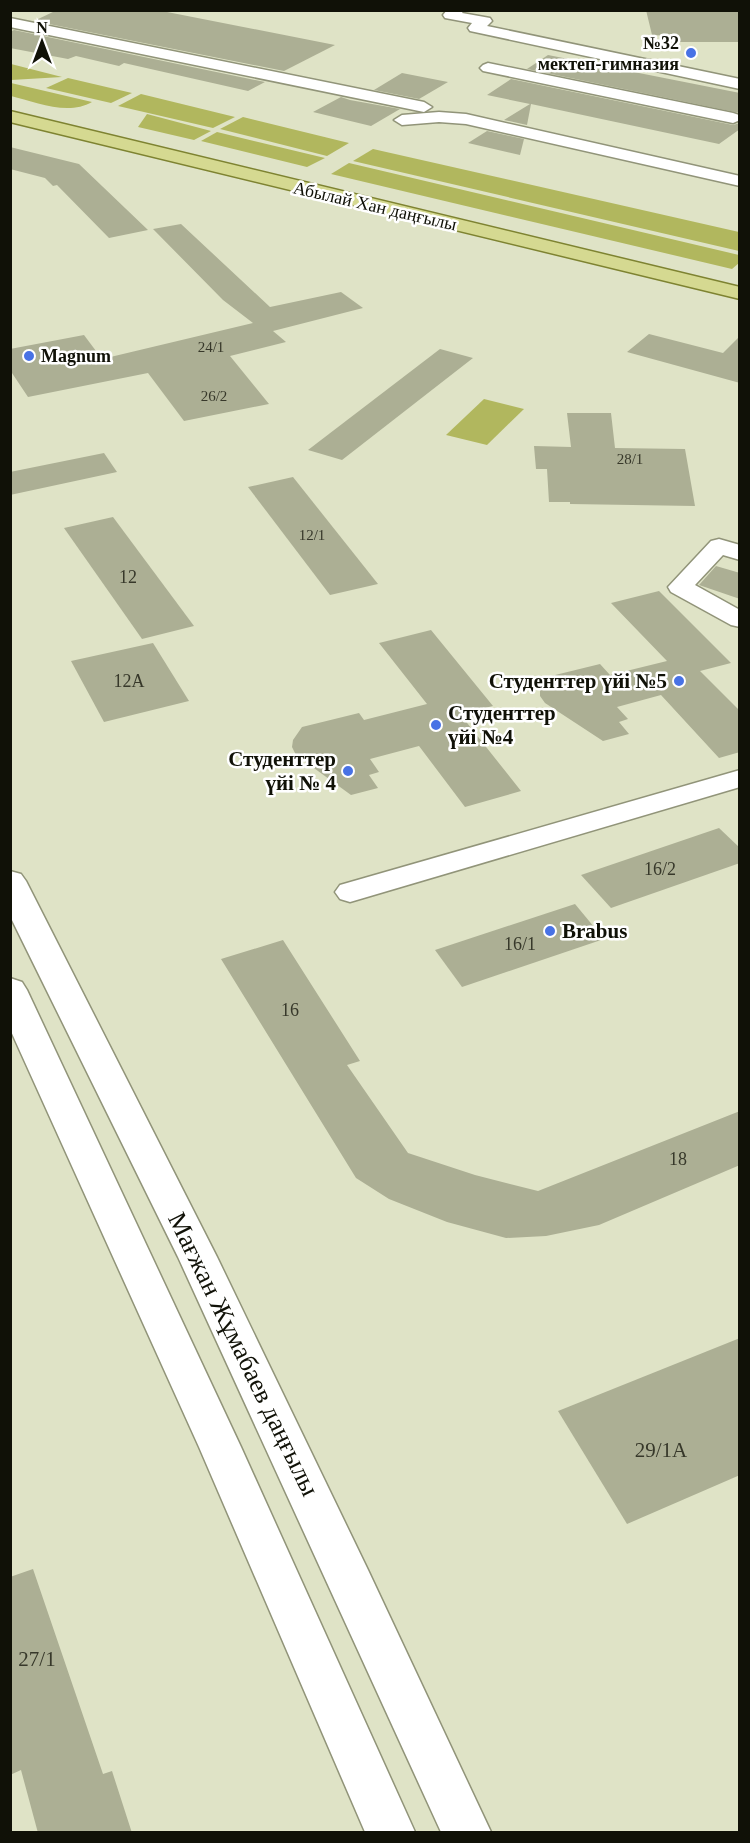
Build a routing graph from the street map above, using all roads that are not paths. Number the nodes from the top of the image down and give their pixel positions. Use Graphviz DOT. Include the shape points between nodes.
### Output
graph roads {
  1 [pos="457,10"];
  2 [pos="10,22"];
  3 [pos="488,68"];
  4 [pos="740,84"];
  5 [pos="424,107"];
  6 [pos="10,108"];
  7 [pos="10,116"];
  8 [pos="733,118"];
  9 [pos="401,121"];
  10 [pos="740,182"];
  11 [pos="740,281"];
  12 [pos="740,293"];
  13 [pos="740,553"];
  14 [pos="740,620"];
  15 [pos="740,778"];
  16 [pos="10,881"];
  17 [pos="350,892"];
  18 [pos="49,964"];
  19 [pos="10,976"];
  20 [pos="10,990"];
  21 [pos="390,1833"];
  22 [pos="466,1833"];
  1 -- 4 [label="street" via="450,15 485,21 475,28"];
  2 -- 5 [label="street"];
  3 -- 8 [label="street"];
  6 -- 11 [label="main road, Абылай Хан даңғылы"];
  7 -- 12 [label="main road, Абылай Хан даңғылы"];
  9 -- 10 [label="street" via="466,119"];
  13 -- 14 [label="street" via="719,546 680,587"];
  15 -- 17 [label="street"];
  16 -- 18 [label="main road, Мағжан Жұмабаев даңғылы"];
  18 -- 19 [label="main road"];
  18 -- 22 [label="main road, Мағжан Жұмабаев даңғылы" via="111,1077 273,1413"];
  20 -- 21 [label="main road" via="220,1447"];
}
